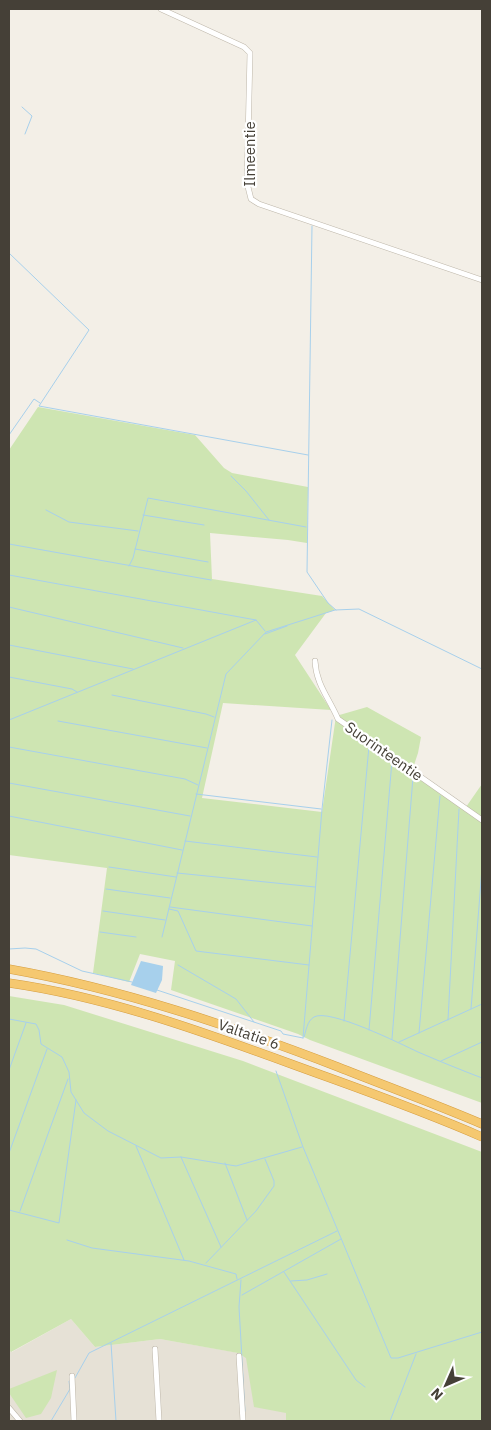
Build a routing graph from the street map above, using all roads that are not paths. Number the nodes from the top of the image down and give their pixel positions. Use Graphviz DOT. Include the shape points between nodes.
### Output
graph roads {
  1 [pos="161,9"];
  2 [pos="482,280"];
  3 [pos="315,661"];
  4 [pos="482,820"];
  5 [pos="9,969"];
  6 [pos="9,983"];
  7 [pos="482,1124"];
  8 [pos="482,1136"];
  9 [pos="155,1349"];
  10 [pos="239,1356"];
  11 [pos="72,1376"];
  12 [pos="9,1408"];
  13 [pos="20,1421"];
  14 [pos="74,1421"];
  15 [pos="159,1421"];
  16 [pos="243,1421"];
  1 -- 2 [label="street, Ilmeentie" via="244,47 250,53 247,183 251,199"];
  3 -- 4 [label="street, Suorinteentie" via="317,677 338,719"];
  5 -- 7 [label="highway, Valtatie 6" via="70,980 200,1017"];
  6 -- 8 [label="highway, Valtatie 6" via="102,1003 201,1032"];
  9 -- 15 [label="street"];
  10 -- 16 [label="street"];
  11 -- 14 [label="street"];
  12 -- 13 [label="street"];
}
